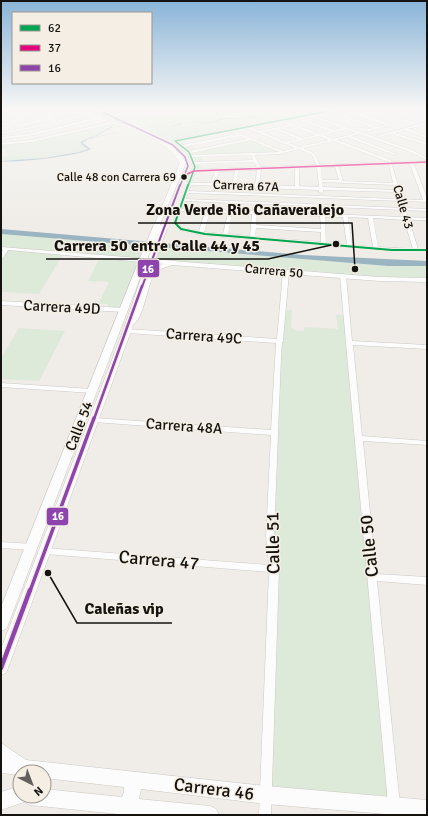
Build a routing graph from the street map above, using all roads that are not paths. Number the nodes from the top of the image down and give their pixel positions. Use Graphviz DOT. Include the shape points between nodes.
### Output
graph roads {
  1 [pos="170,147"];
  2 [pos="183,147"];
  3 [pos="221,147"];
  4 [pos="271,147"];
  5 [pos="302,147"];
  6 [pos="351,147"];
  7 [pos="376,147"];
  8 [pos="401,147"];
  9 [pos="408,147"];
  10 [pos="298,148"];
  11 [pos="409,150"];
  12 [pos="283,152"];
  13 [pos="252,154"];
  14 [pos="395,154"];
  15 [pos="427,154"];
  16 [pos="187,156"];
  17 [pos="381,158"];
  18 [pos="427,159"];
  19 [pos="255,161"];
  20 [pos="411,162"];
  21 [pos="427,162"];
  22 [pos="194,163"];
  23 [pos="392,163"];
  24 [pos="337,165"];
  25 [pos="188,166"];
  26 [pos="318,166"];
  27 [pos="297,167"];
  28 [pos="259,168"];
  29 [pos="237,169"];
  30 [pos="217,170"];
  31 [pos="194,171"];
  32 [pos="185,175"];
  33 [pos="320,181"];
  34 [pos="341,182"];
  35 [pos="190,184"];
  36 [pos="213,184"];
  37 [pos="396,184"];
  38 [pos="234,185"];
  39 [pos="258,186"];
  40 [pos="297,188"];
  41 [pos="321,189"];
  42 [pos="398,191"];
  43 [pos="187,192"];
  44 [pos="257,195"];
  45 [pos="321,197"];
  46 [pos="184,200"];
  47 [pos="401,200"];
  48 [pos="427,201"];
  49 [pos="255,203"];
  50 [pos="322,206"];
  51 [pos="403,209"];
  52 [pos="180,210"];
  53 [pos="427,210"];
  54 [pos="208,211"];
  55 [pos="230,212"];
  56 [pos="255,213"];
  57 [pos="322,215"];
  58 [pos="346,216"];
  59 [pos="370,217"];
  60 [pos="406,219"];
  61 [pos="427,219"];
  62 [pos="254,226"];
  63 [pos="160,227"];
  64 [pos="323,230"];
  65 [pos="203,234"];
  66 [pos="225,236"];
  67 [pos="252,238"];
  68 [pos="324,244"];
  69 [pos="350,246"];
  70 [pos="4,248"];
  71 [pos="376,248"];
  72 [pos="416,250"];
  73 [pos="427,251"];
  74 [pos="1,257"];
  75 [pos="157,261"];
  76 [pos="178,263"];
  77 [pos="145,266"];
  78 [pos="286,272"];
  79 [pos="342,276"];
  80 [pos="427,280"];
  81 [pos="1,303"];
  82 [pos="124,310"];
  83 [pos="127,331"];
  84 [pos="281,340"];
  85 [pos="349,343"];
  86 [pos="427,348"];
  87 [pos="1,385"];
  88 [pos="92,391"];
  89 [pos="94,420"];
  90 [pos="275,433"];
  91 [pos="358,438"];
  92 [pos="427,443"];
  93 [pos="1,545"];
  94 [pos="33,547"];
  95 [pos="45,551"];
  96 [pos="274,569"];
  97 [pos="372,577"];
  98 [pos="427,581"];
  99 [pos="1,625"];
  100 [pos="1,668"];
  101 [pos="1,751"];
  102 [pos="1,764"];
  103 [pos="17,764"];
  104 [pos="12,766"];
  105 [pos="52,771"];
  106 [pos="132,780"];
  107 [pos="1,793"];
  108 [pos="12,794"];
  109 [pos="266,795"];
  110 [pos="12,798"];
  111 [pos="52,798"];
  112 [pos="1,801"];
  113 [pos="127,806"];
  114 [pos="395,810"];
  115 [pos="427,810"];
  116 [pos="210,815"];
  117 [pos="265,815"];
  1 -- 16 [label="main road"];
  2 -- 16 [label="street"];
  3 -- 16 [label="street"];
  4 -- 12 [label="street"];
  5 -- 10 [label="street"];
  6 -- 17 [label="street, Calle 43"];
  7 -- 14 [label="street"];
  8 -- 11 [label="street"];
  9 -- 15 [label="street"];
  10 -- 12 [label="street"];
  10 -- 26 [label="street" via="313,154"];
  11 -- 14 [label="street"];
  11 -- 18 [label="street"];
  12 -- 13 [label="street"];
  13 -- 16 [label="street"];
  13 -- 19 [label="street"];
  14 -- 17 [label="street"];
  16 -- 22 [label="street"];
  16 -- 25 [label="main road"];
  16 -- 63 [label="main road" via="182,163"];
  17 -- 23 [label="street, Calle 43"];
  19 -- 22 [label="street"];
  19 -- 28 [label="street"];
  20 -- 21 [label="street"];
  20 -- 23 [label="street"];
  20 -- 48 [label="street"];
  22 -- 31 [label="street"];
  23 -- 24 [label="street"];
  23 -- 37 [label="street, Calle 43"];
  24 -- 26 [label="street"];
  24 -- 34 [label="street"];
  25 -- 31 [label="main road"];
  25 -- 32 [label="main road"];
  26 -- 27 [label="street"];
  26 -- 33 [label="street"];
  27 -- 28 [label="street"];
  27 -- 40 [label="street"];
  28 -- 29 [label="street"];
  28 -- 39 [label="street"];
  29 -- 30 [label="street"];
  29 -- 38 [label="street"];
  30 -- 31 [label="street"];
  30 -- 36 [label="street"];
  31 -- 32 [label="main road"];
  31 -- 35 [label="street"];
  32 -- 63 [label="main road"];
  33 -- 34 [label="street"];
  33 -- 41 [label="street"];
  34 -- 37 [label="street"];
  35 -- 36 [label="street, Carrera 67A"];
  35 -- 43 [label="street"];
  36 -- 38 [label="street, Carrera 67A"];
  37 -- 42 [label="street, Calle 43"];
  38 -- 39 [label="street, Carrera 67A"];
  39 -- 40 [label="street, Carrera 67A"];
  39 -- 44 [label="street"];
  40 -- 41 [label="street, Carrera 67A"];
  41 -- 42 [label="street, Carrera 67A"];
  41 -- 45 [label="street"];
  42 -- 47 [label="street, Calle 43"];
  43 -- 44 [label="street"];
  43 -- 46 [label="street"];
  44 -- 45 [label="street"];
  44 -- 49 [label="street"];
  45 -- 47 [label="street"];
  45 -- 50 [label="street"];
  46 -- 49 [label="street"];
  46 -- 52 [label="street"];
  47 -- 48 [label="street"];
  47 -- 51 [label="street, Calle 43"];
  49 -- 50 [label="street"];
  49 -- 56 [label="street"];
  50 -- 51 [label="street"];
  50 -- 57 [label="street"];
  51 -- 53 [label="street"];
  51 -- 60 [label="street, Calle 43"];
  52 -- 54 [label="street"];
  52 -- 65 [label="street" via="175,223 181,229"];
  54 -- 55 [label="street"];
  54 -- 65 [label="street"];
  55 -- 56 [label="street"];
  55 -- 66 [label="street"];
  56 -- 57 [label="street"];
  56 -- 62 [label="street"];
  57 -- 58 [label="street"];
  57 -- 64 [label="street"];
  58 -- 59 [label="street"];
  58 -- 69 [label="street"];
  59 -- 60 [label="street"];
  59 -- 71 [label="street"];
  60 -- 61 [label="street"];
  60 -- 72 [label="street, Calle 43"];
  62 -- 64 [label="street"];
  62 -- 67 [label="street"];
  63 -- 77 [label="main road, Calle 54, bridge"];
  64 -- 68 [label="street"];
  65 -- 66 [label="street, Carrera 50"];
  65 -- 73 [label="street, Carrera 50" via="203,238 385,252"];
  66 -- 67 [label="street, Carrera 50"];
  67 -- 68 [label="street, Carrera 50"];
  68 -- 69 [label="street, Carrera 50"];
  69 -- 71 [label="street, Carrera 50"];
  70 -- 74 [label="street"];
  70 -- 77 [label="street, Carrera 50"];
  71 -- 72 [label="street, Carrera 50"];
  72 -- 73 [label="street, Carrera 50"];
  75 -- 76 [label="street, Carrera 50"];
  75 -- 77 [label="street, Calle 54"];
  75 -- 77 [label="street, Carrera 50"];
  76 -- 77 [label="street"];
  76 -- 78 [label="street, Carrera 50"];
  77 -- 82 [label="main road, Calle 54"];
  77 -- 83 [label="main road, Calle 54"];
  78 -- 79 [label="street, Carrera 50"];
  78 -- 84 [label="street, Calle 51"];
  79 -- 80 [label="street, Carrera 50"];
  79 -- 85 [label="street, Calle 50"];
  81 -- 82 [label="street, Carrera 49D"];
  82 -- 88 [label="main road, Calle 54"];
  83 -- 84 [label="street, Carrera 49C"];
  83 -- 89 [label="main road, Calle 54"];
  84 -- 90 [label="street, Calle 51"];
  85 -- 86 [label="street"];
  85 -- 91 [label="street, Calle 50"];
  87 -- 88 [label="street"];
  88 -- 94 [label="main road, Calle 54"];
  89 -- 90 [label="street, Carrera 48A"];
  89 -- 95 [label="main road, Calle 54"];
  90 -- 96 [label="street, Calle 51" via="270,536"];
  91 -- 92 [label="street"];
  91 -- 97 [label="street, Calle 50"];
  93 -- 94 [label="street"];
  94 -- 99 [label="main road, Calle 54"];
  95 -- 96 [label="street, Carrera 47"];
  95 -- 100 [label="main road, Calle 54"];
  96 -- 109 [label="street, Calle 51"];
  97 -- 98 [label="street"];
  97 -- 114 [label="street, Calle 50"];
  101 -- 103 [label="main road"];
  102 -- 104 [label="main road, Carrera 46"];
  105 -- 106 [label="main road, Carrera 46"];
  106 -- 109 [label="main road, Carrera 46"];
  106 -- 113 [label="main road" via="133,793"];
  107 -- 108 [label="main road"];
  109 -- 114 [label="main road, Carrera 46"];
  109 -- 117 [label="street, Calle 51"];
  110 -- 112 [label="main road"];
  111 -- 113 [label="main road, Carrera 46"];
  113 -- 116 [label="main road, Carrera 46"];
  114 -- 115 [label="main road, Carrera 46"];
}
